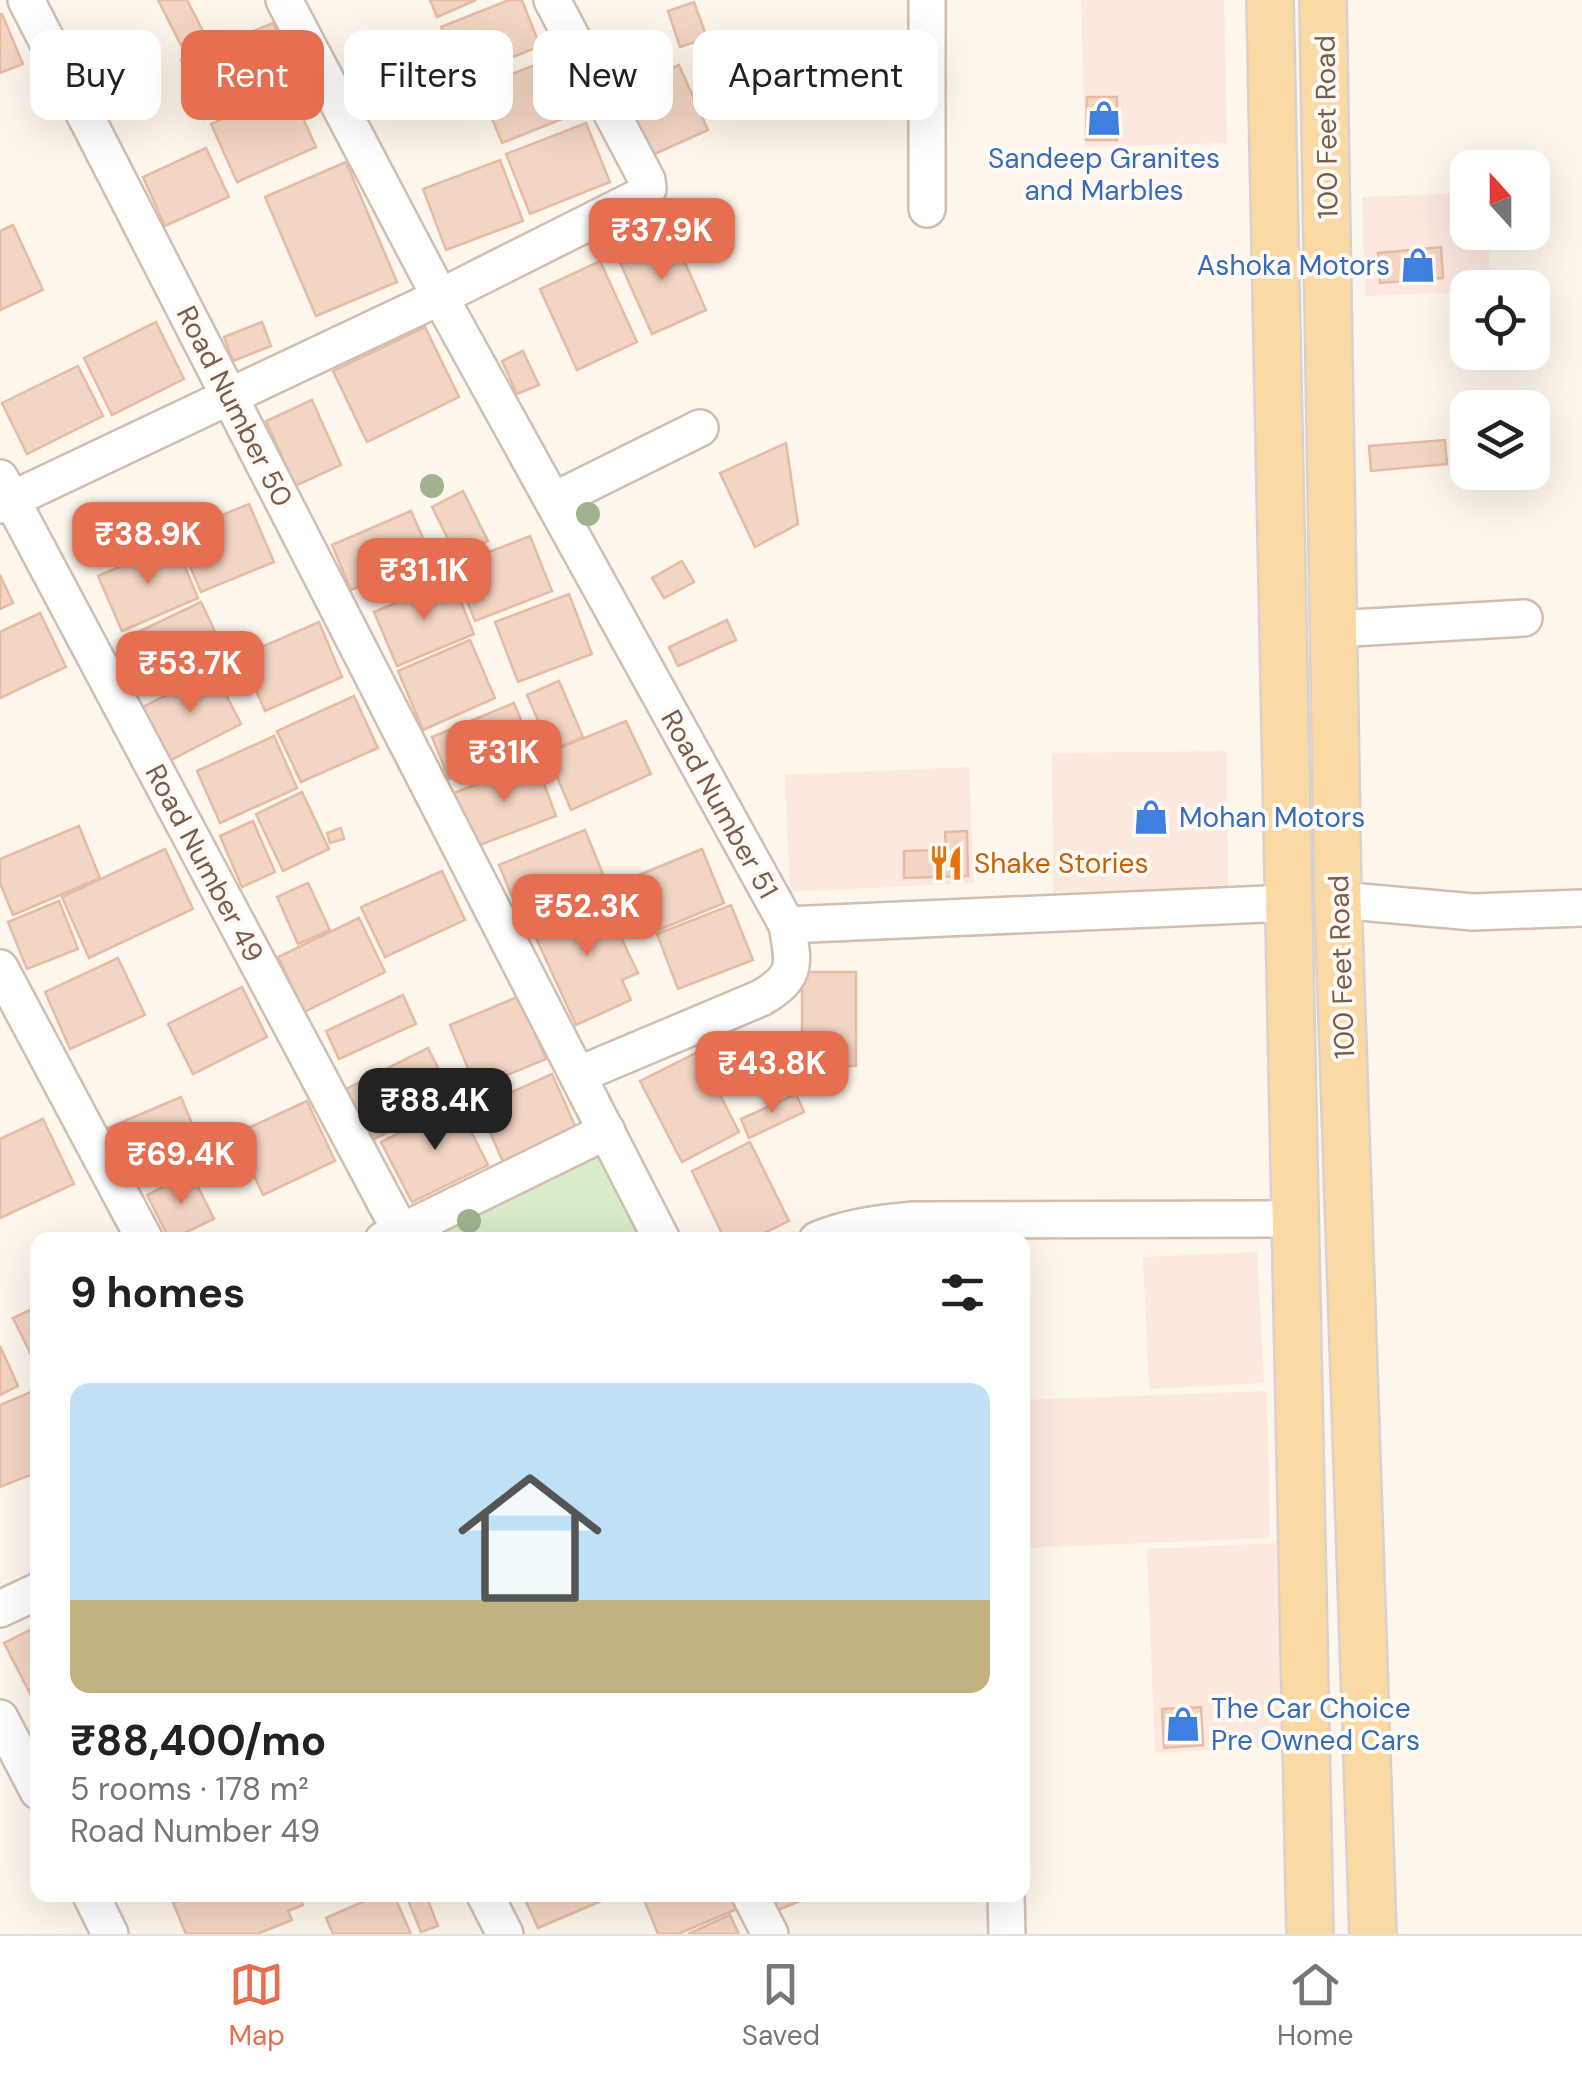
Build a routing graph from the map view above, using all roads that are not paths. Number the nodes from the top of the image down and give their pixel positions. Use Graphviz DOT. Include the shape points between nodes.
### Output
graph roads {
  1 [pos="26,0"];
  2 [pos="284,0"];
  3 [pos="552,0"];
  4 [pos="927,0"];
  5 [pos="1270,0"];
  6 [pos="1323,0"];
  7 [pos="927,209"];
  8 [pos="440,297"];
  9 [pos="230,398"];
  10 [pos="700,428"];
  11 [pos="4,494"];
  12 [pos="554,501"];
  13 [pos="1524,618"];
  14 [pos="1334,628"];
  15 [pos="1338,900"];
  16 [pos="1288,903"];
  17 [pos="1582,908"];
  18 [pos="787,926"];
  19 [pos="0,968"];
  20 [pos="578,1075"];
  21 [pos="607,1131"];
  22 [pos="1297,1219"];
  23 [pos="977,1229"];
  24 [pos="141,1232"];
  25 [pos="390,1232"];
  26 [pos="400,1232"];
  27 [pos="658,1232"];
  28 [pos="838,1232"];
  29 [pos="30,1595"];
  30 [pos="0,1608"];
  31 [pos="0,1718"];
  32 [pos="30,1776"];
  33 [pos="94,1902"];
  34 [pos="489,1902"];
  35 [pos="754,1902"];
  36 [pos="1006,1902"];
  37 [pos="110,1934"];
  38 [pos="505,1934"];
  39 [pos="770,1934"];
  40 [pos="1008,1934"];
  41 [pos="1310,1934"];
  42 [pos="1373,1934"];
  1 -- 9 [label="street, Road Number 50"];
  2 -- 8 [label="street, Road Number 51"];
  3 -- 8 [label="street" via="648,189"];
  4 -- 7 [label="street"];
  5 -- 16 [label="main road, 100 Feet Road"];
  6 -- 14 [label="main road, 100 Feet Road"];
  8 -- 9 [label="street"];
  8 -- 12 [label="street, Road Number 51"];
  9 -- 11 [label="street"];
  9 -- 20 [label="street, Road Number 50"];
  10 -- 12 [label="street"];
  11 -- 25 [label="street, Road Number 49"];
  12 -- 18 [label="street, Road Number 51"];
  13 -- 14 [label="street"];
  14 -- 15 [label="main road, 100 Feet Road"];
  15 -- 17 [label="street" via="1473,912"];
  15 -- 42 [label="main road, 100 Feet Road"];
  16 -- 18 [label="street, Road Number 51"];
  16 -- 22 [label="main road, 100 Feet Road"];
  18 -- 20 [label="street" via="793,957 782,985"];
  19 -- 24 [label="street"];
  20 -- 21 [label="street, Road Number 50"];
  21 -- 26 [label="street"];
  21 -- 27 [label="street, Road Number 50"];
  22 -- 23 [label="street"];
  22 -- 41 [label="main road, 100 Feet Road"];
  23 -- 28 [label="street" via="875,1223"];
  29 -- 30 [label="street"];
  31 -- 32 [label="street"];
  33 -- 37 [label="street"];
  34 -- 38 [label="street"];
  35 -- 39 [label="street"];
  36 -- 40 [label="street"];
}
